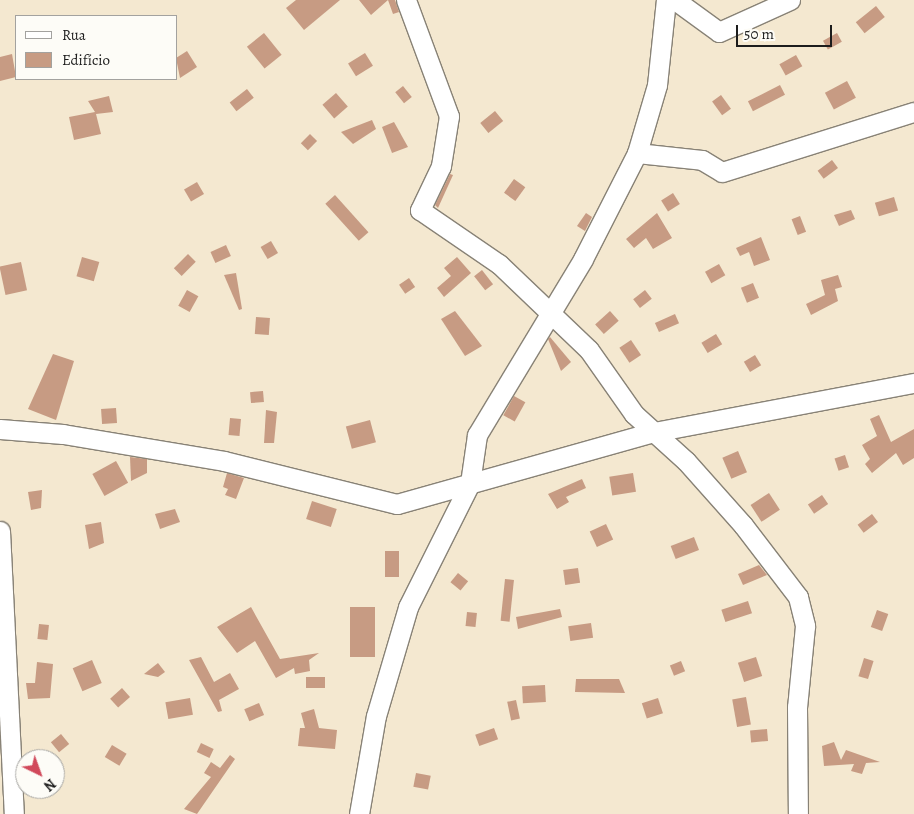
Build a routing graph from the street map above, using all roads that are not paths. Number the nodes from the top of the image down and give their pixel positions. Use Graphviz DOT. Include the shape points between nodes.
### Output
graph roads {
  1 [pos="406,0"];
  2 [pos="666,0"];
  3 [pos="675,0"];
  4 [pos="790,0"];
  5 [pos="914,112"];
  6 [pos="636,153"];
  7 [pos="548,316"];
  8 [pos="914,383"];
  9 [pos="0,429"];
  10 [pos="654,432"];
  11 [pos="470,483"];
  12 [pos="0,531"];
  13 [pos="14,814"];
  14 [pos="359,814"];
  15 [pos="798,814"];
  1 -- 7 [label="street" via="449,116 441,166 420,210 499,264"];
  2 -- 6 [label="street" via="658,86"];
  3 -- 4 [label="street" via="719,32"];
  5 -- 6 [label="street" via="722,172 702,160"];
  6 -- 7 [label="street" via="588,251"];
  7 -- 10 [label="street" via="589,350 634,414"];
  7 -- 11 [label="street" via="477,435"];
  8 -- 10 [label="street"];
  9 -- 11 [label="street" via="63,434 224,461 397,504"];
  10 -- 11 [label="street"];
  10 -- 15 [label="street" via="743,525 784,575 801,605 804,626 797,707"];
  11 -- 14 [label="street" via="408,607 376,716"];
  12 -- 13 [label="street"];
}
